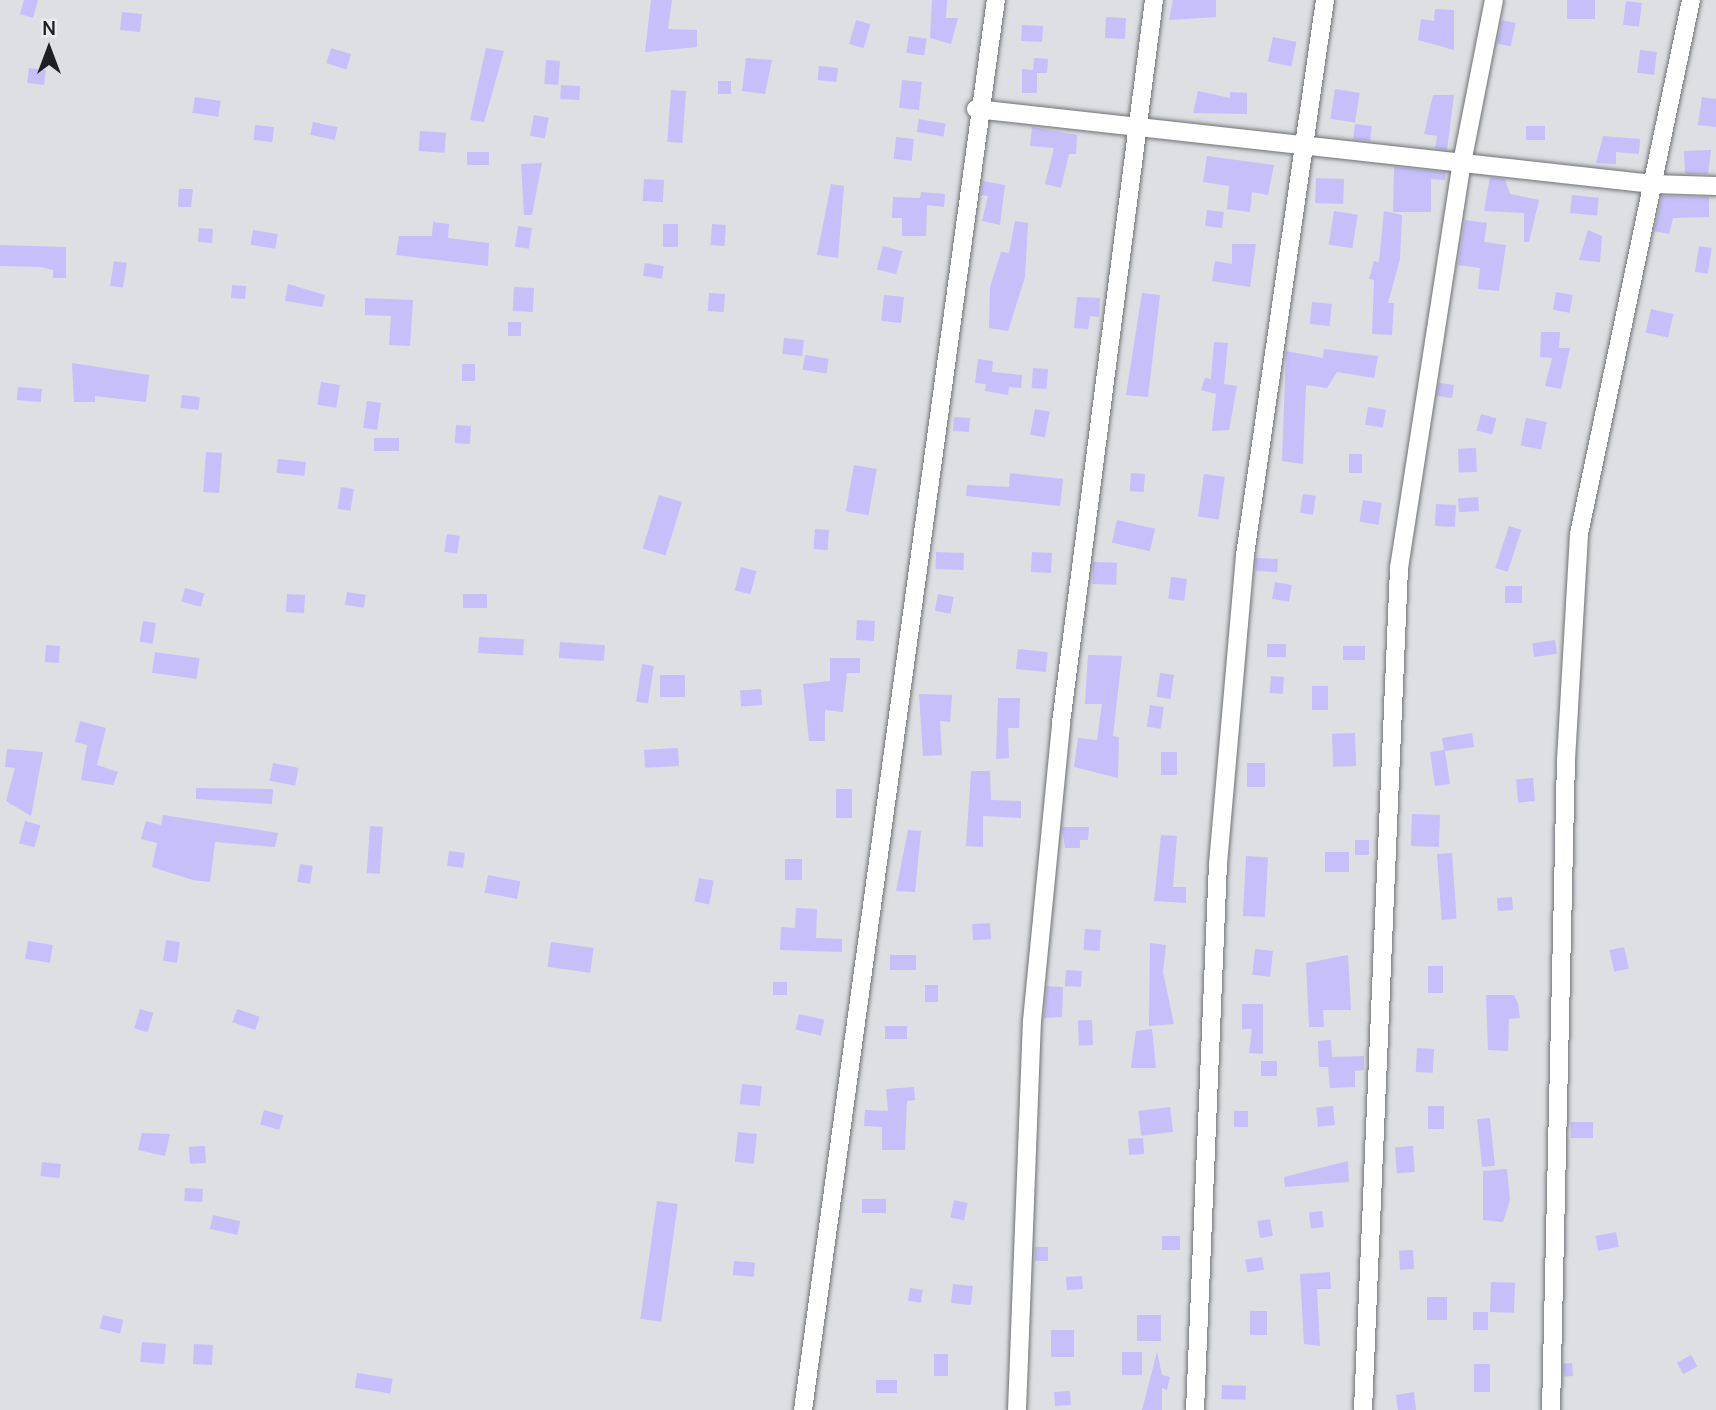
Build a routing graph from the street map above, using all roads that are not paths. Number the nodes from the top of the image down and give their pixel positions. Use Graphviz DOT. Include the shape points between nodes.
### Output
graph roads {
  1 [pos="996,0"];
  2 [pos="1154,0"];
  3 [pos="1325,0"];
  4 [pos="1494,0"];
  5 [pos="1691,0"];
  6 [pos="976,109"];
  7 [pos="1134,125"];
  8 [pos="1302,146"];
  9 [pos="1462,163"];
  10 [pos="1653,184"];
  11 [pos="1716,186"];
  12 [pos="803,1410"];
  13 [pos="1017,1410"];
  14 [pos="1195,1410"];
  15 [pos="1363,1410"];
  16 [pos="1551,1410"];
  1 -- 6 [label="street"];
  2 -- 7 [label="street"];
  3 -- 8 [label="street"];
  4 -- 9 [label="street"];
  5 -- 10 [label="street"];
  6 -- 7 [label="street"];
  6 -- 12 [label="street"];
  7 -- 8 [label="street"];
  7 -- 13 [label="street" via="1088,478 1032,1021"];
  8 -- 9 [label="street"];
  8 -- 14 [label="street" via="1245,555 1219,851"];
  9 -- 10 [label="street"];
  9 -- 15 [label="street" via="1399,568"];
  10 -- 11 [label="street"];
  10 -- 16 [label="street" via="1579,534 1566,760"];
}
